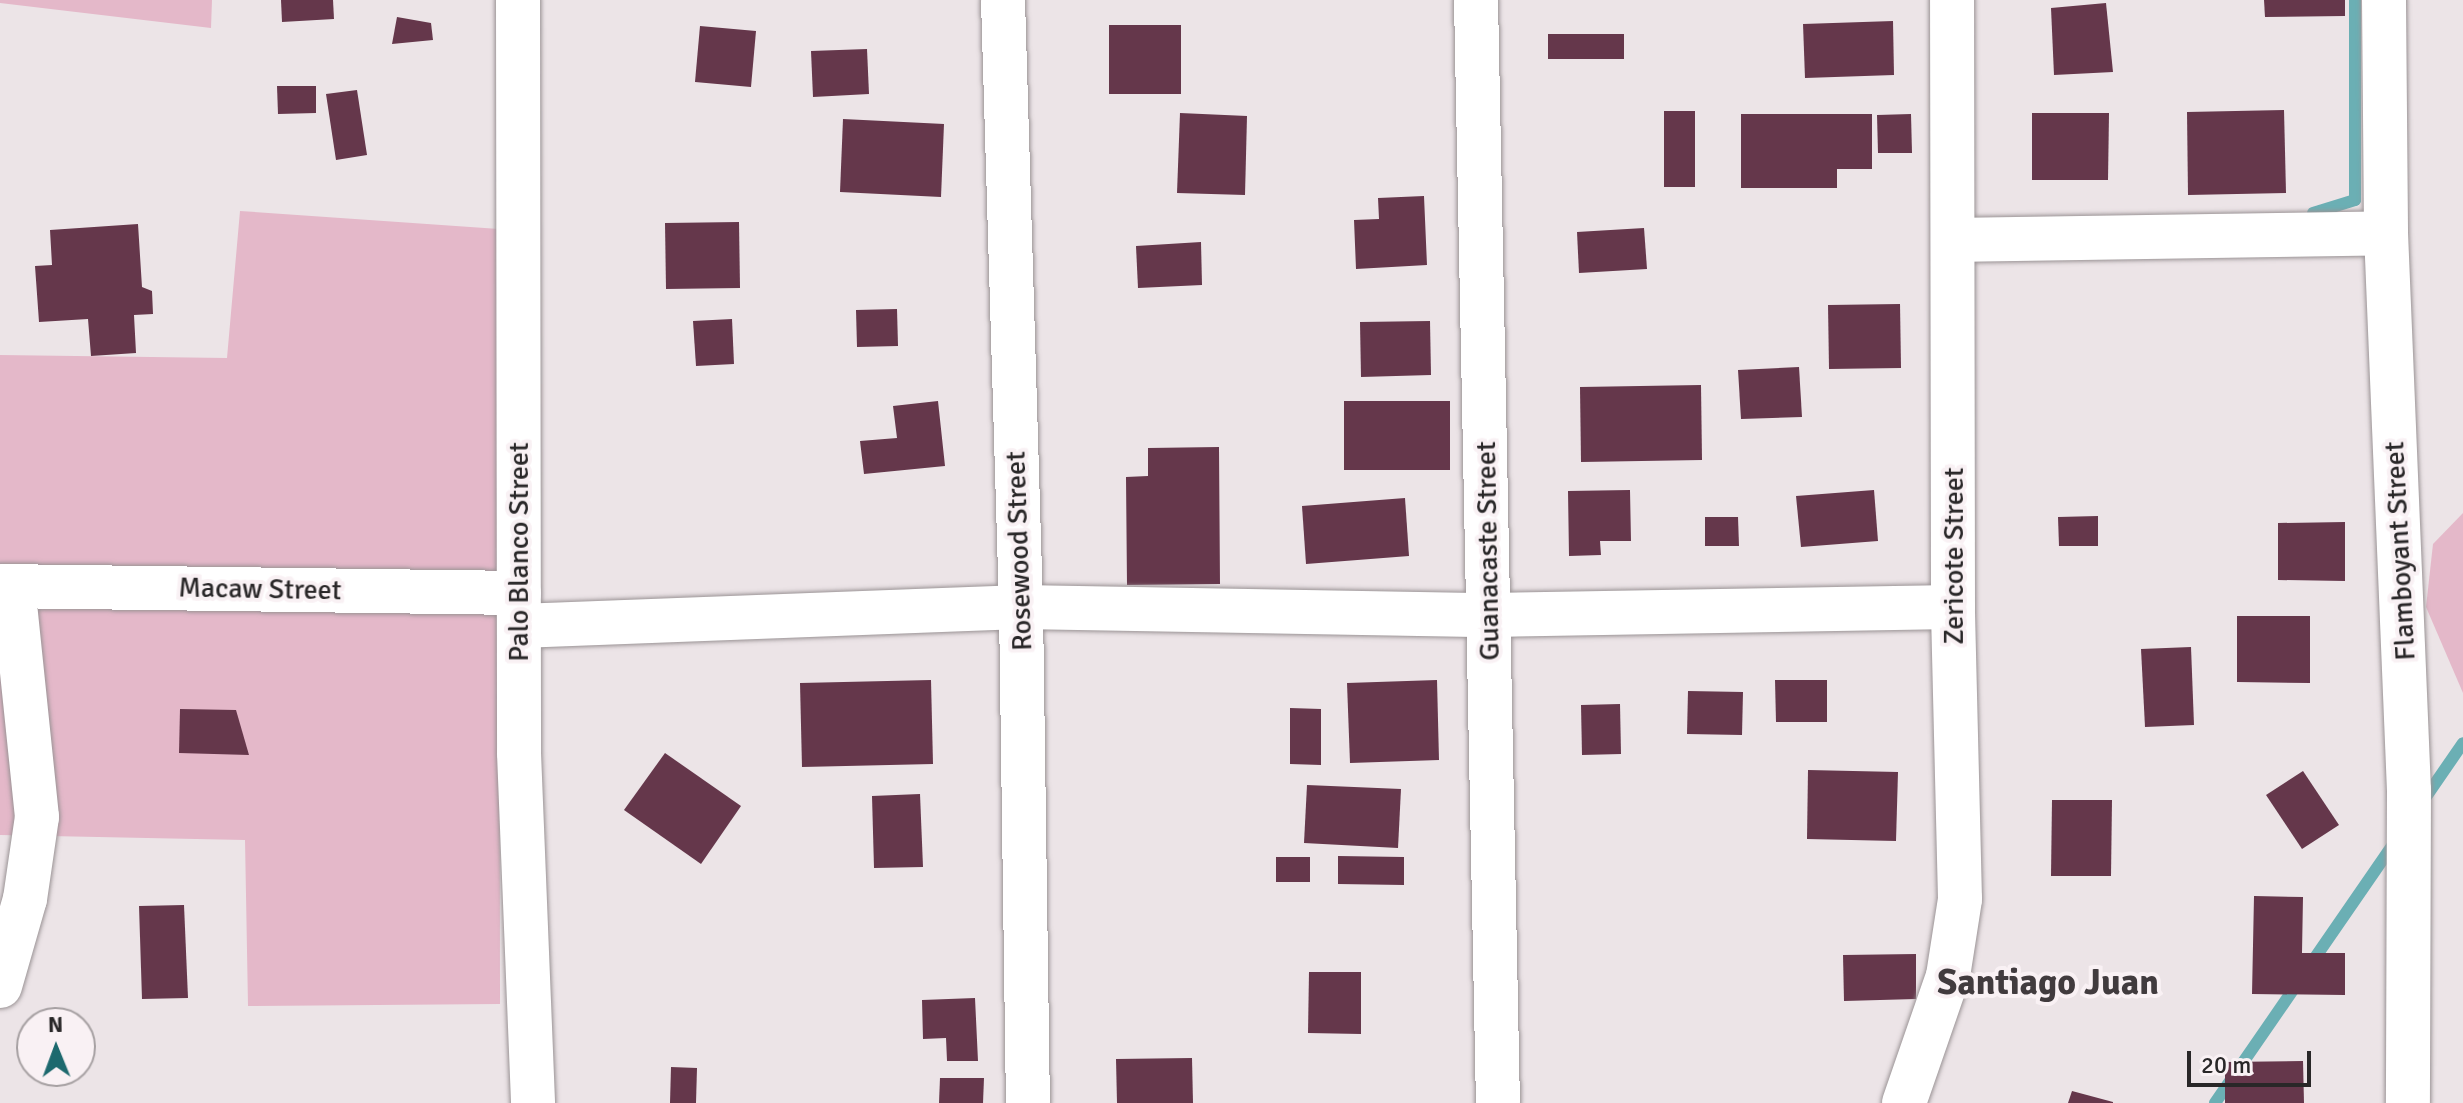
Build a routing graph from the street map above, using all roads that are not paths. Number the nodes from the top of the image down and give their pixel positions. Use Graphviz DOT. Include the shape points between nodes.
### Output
graph roads {
  1 [pos="518,0"];
  2 [pos="1003,0"];
  3 [pos="1476,0"];
  4 [pos="1952,0"];
  5 [pos="2384,0"];
  6 [pos="2386,233"];
  7 [pos="1956,240"];
  8 [pos="7,586"];
  9 [pos="1021,607"];
  10 [pos="1953,607"];
  11 [pos="519,610"];
  12 [pos="1490,615"];
  13 [pos="0,986"];
  14 [pos="533,1103"];
  15 [pos="1028,1103"];
  16 [pos="1498,1103"];
  17 [pos="1904,1103"];
  18 [pos="2408,1103"];
  1 -- 11 [label="street, Palo Blanco Street"];
  2 -- 9 [label="street, Rosewood Street"];
  3 -- 12 [label="street, Guanacaste Street"];
  4 -- 7 [label="street, Zericote Street"];
  5 -- 6 [label="street, Flamboyant Street"];
  6 -- 7 [label="street"];
  6 -- 18 [label="street, Flamboyant Street" via="2409,790"];
  7 -- 10 [label="street, Zericote Street"];
  8 -- 11 [label="street, Macaw Street"];
  8 -- 13 [label="street" via="37,817 25,899"];
  9 -- 11 [label="street, Macaw Street"];
  9 -- 12 [label="street, Macaw Street"];
  9 -- 15 [label="street, Rosewood Street"];
  10 -- 12 [label="street, Macaw Street"];
  10 -- 17 [label="street, Zericote Street" via="1960,899 1948,976"];
  11 -- 14 [label="street, Palo Blanco Street" via="519,753"];
  12 -- 16 [label="street, Guanacaste Street"];
}
